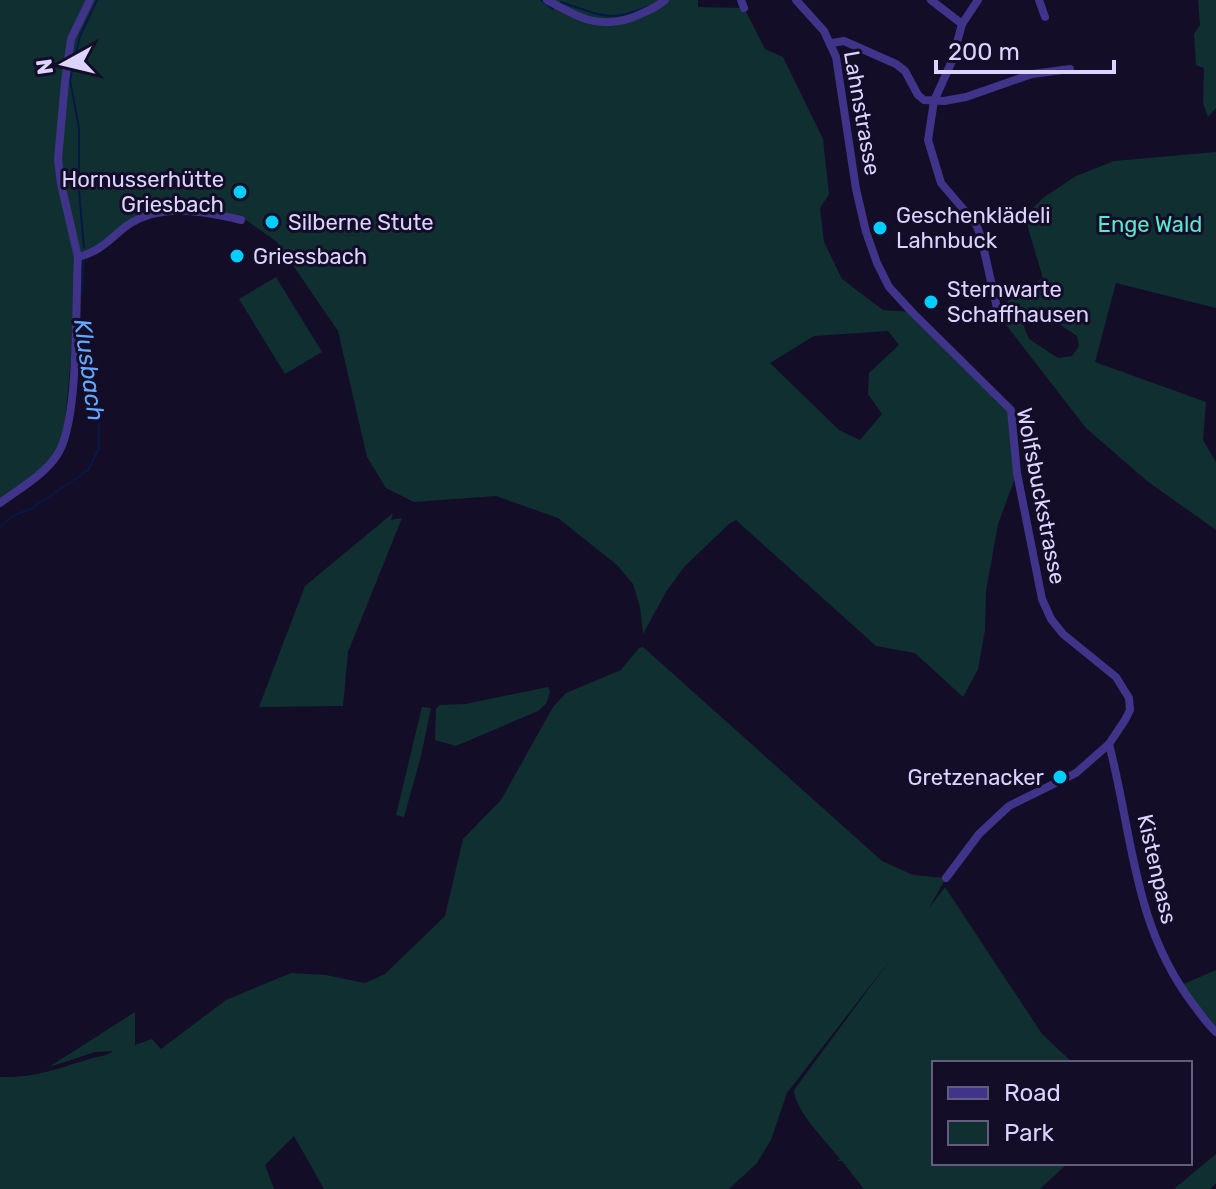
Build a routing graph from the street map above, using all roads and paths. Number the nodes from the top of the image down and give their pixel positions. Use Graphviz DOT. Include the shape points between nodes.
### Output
graph roads {
  1 [pos="90,0"];
  2 [pos="547,0"];
  3 [pos="665,0"];
  4 [pos="796,0"];
  5 [pos="931,0"];
  6 [pos="978,0"];
  7 [pos="1039,0"];
  8 [pos="1045,17"];
  9 [pos="962,24"];
  10 [pos="832,43"];
  11 [pos="1070,69"];
  12 [pos="934,101"];
  13 [pos="241,220"];
  14 [pos="78,257"];
  15 [pos="889,287"];
  16 [pos="997,308"];
  17 [pos="0,503"];
  18 [pos="1109,744"];
  19 [pos="946,878"];
  20 [pos="1216,1032"];
  1 -- 14 [label="street" via="71,39 58,159"];
  2 -- 3 [label="street" via="602,24 637,16"];
  4 -- 10 [label="street, Lahnstrasse"];
  5 -- 9 [label="street"];
  6 -- 9 [label="street"];
  7 -- 8 [label="street"];
  9 -- 12 [label="street"];
  10 -- 12 [label="street" via="844,41 896,64 918,95"];
  10 -- 15 [label="street, Lahnstrasse" via="866,232"];
  11 -- 12 [label="street"];
  12 -- 16 [label="street" via="928,140 936,172 976,224"];
  13 -- 14 [label="street" via="189,210 149,216 128,225 96,252"];
  14 -- 17 [label="street" via="65,439 48,466"];
  15 -- 18 [label="street, Wolfsbuckstrasse" via="1011,410 1017,473 1042,599 1063,634 1116,677 1129,698 1130,710"];
  18 -- 19 [label="street, Wolfsbuckstrasse" via="1076,773 994,818"];
  18 -- 20 [label="street, Kistenpass" via="1154,939 1179,986"];
}
